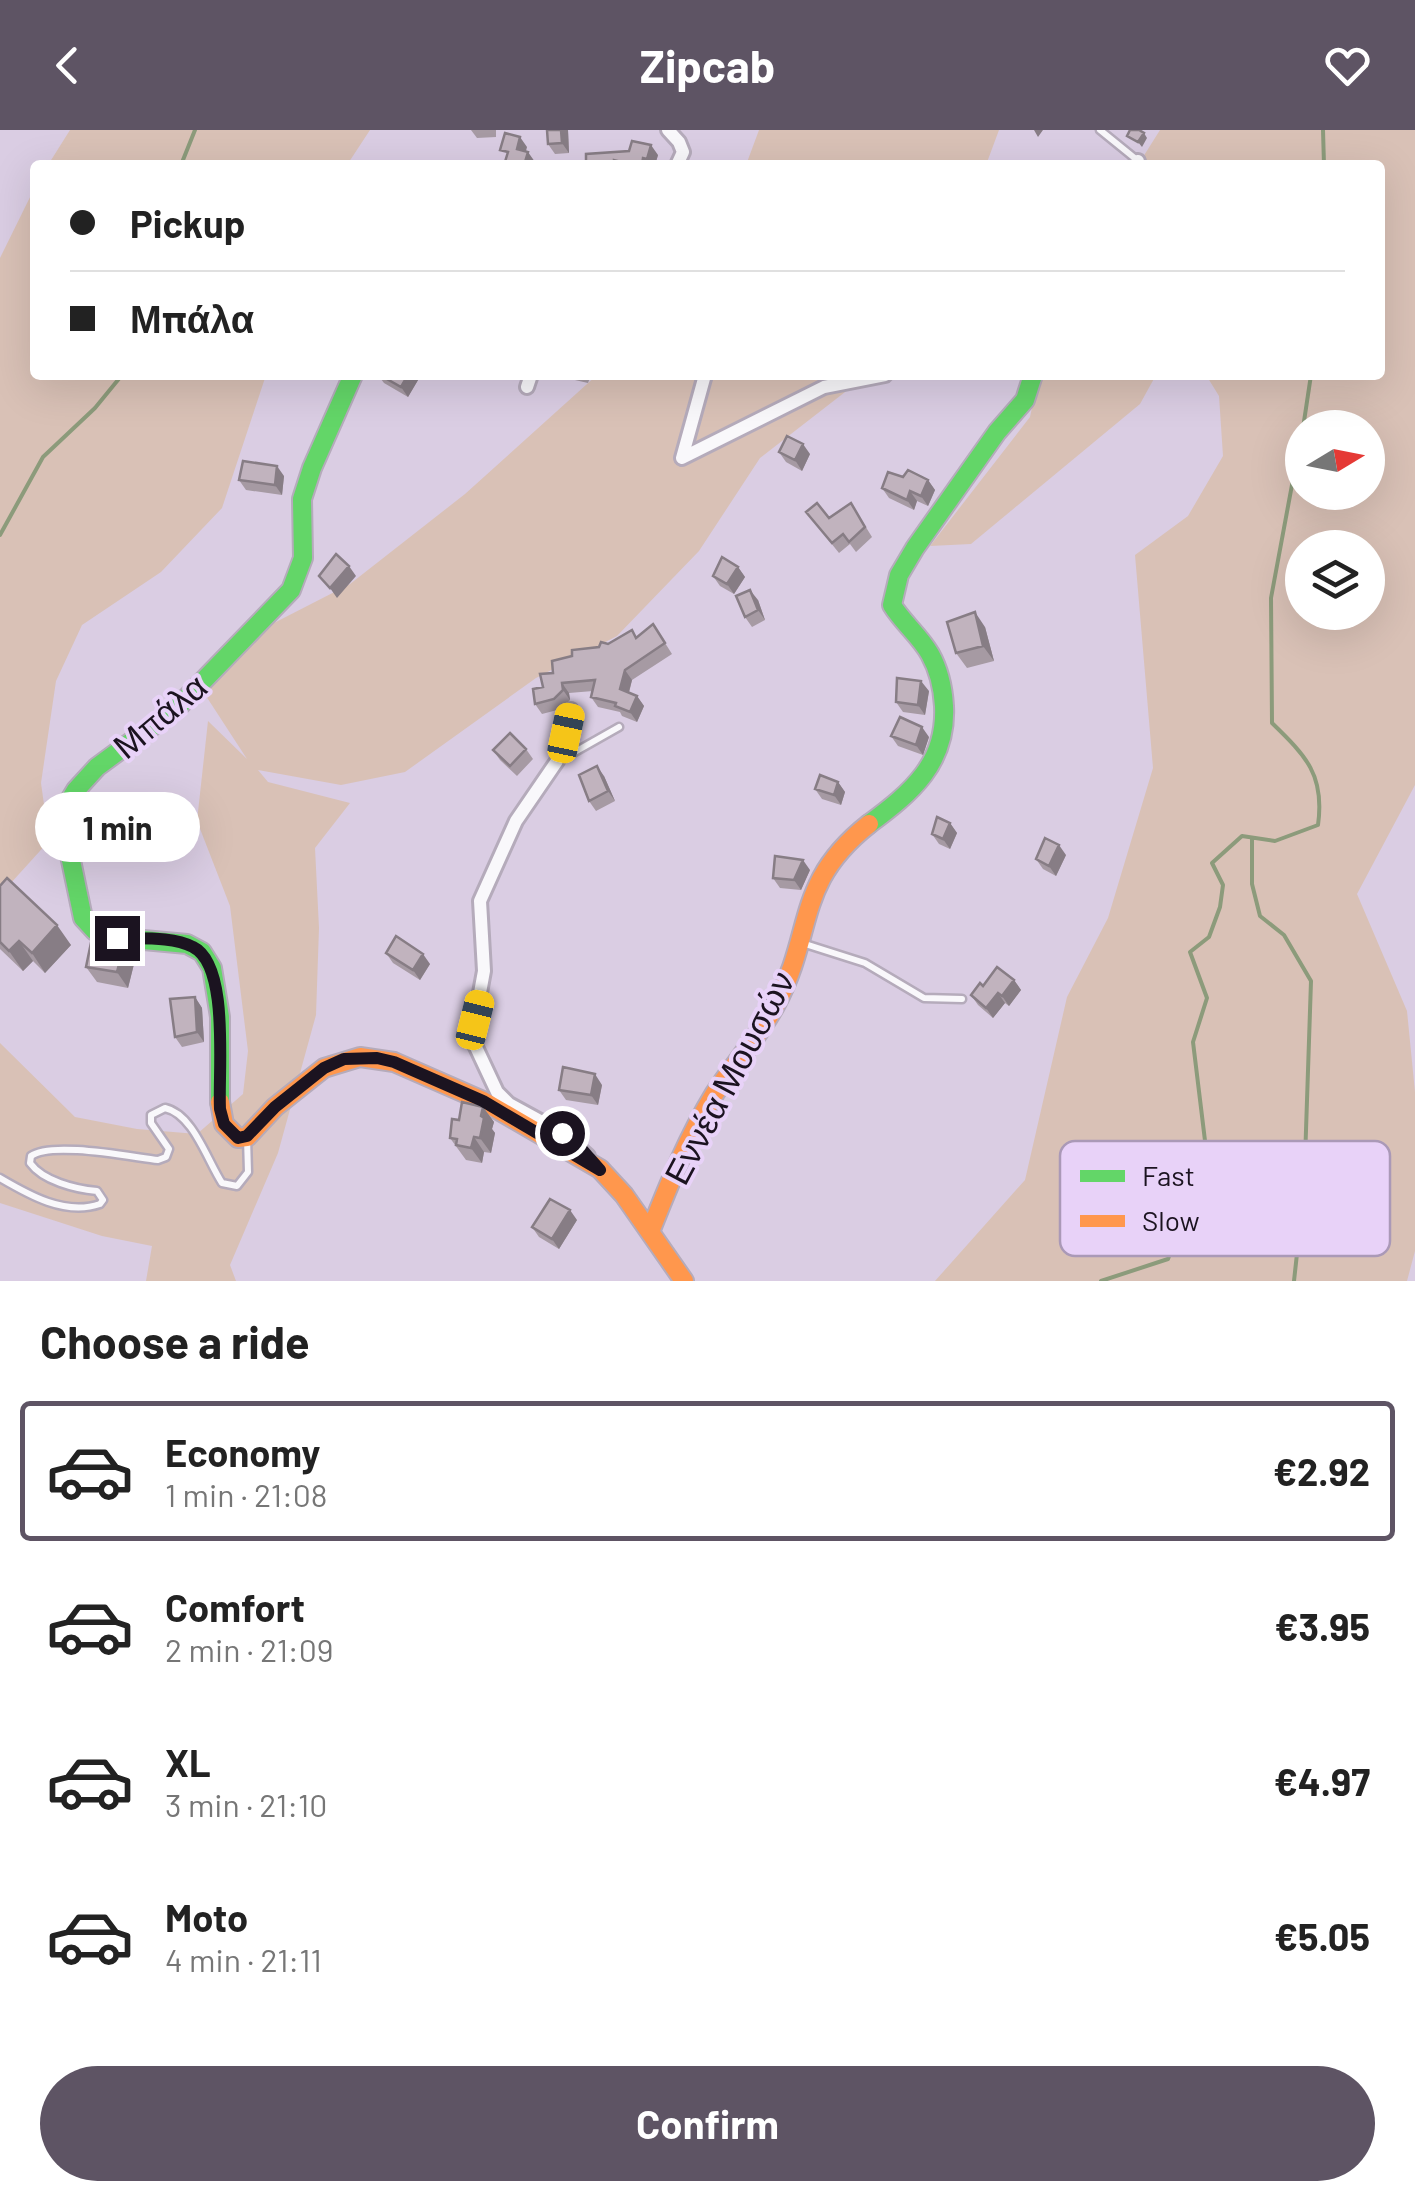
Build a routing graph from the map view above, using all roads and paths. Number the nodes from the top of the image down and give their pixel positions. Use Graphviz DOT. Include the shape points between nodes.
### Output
graph roads {
  1 [pos="668,130"];
  2 [pos="1100,130"];
  3 [pos="679,160"];
  4 [pos="1133,160"];
  5 [pos="351,380"];
  6 [pos="704,380"];
  7 [pos="862,380"];
  8 [pos="1033,380"];
  9 [pos="571,710"];
  10 [pos="619,728"];
  11 [pos="557,762"];
  12 [pos="796,941"];
  13 [pos="962,999"];
  14 [pos="247,1136"];
  15 [pos="600,1170"];
  16 [pos="0,1178"];
  17 [pos="650,1232"];
  18 [pos="684,1281"];
  1 -- 3 [label="street" via="679,142"];
  2 -- 4 [label="lane"];
  5 -- 14 [label="street, Μπάλα" via="302,499 303,558 291,590 177,708 97,767 76,790 63,822 90,930 171,941 207,956 217,996 220,1109 232,1134"];
  6 -- 7 [label="street" via="682,458 824,388"];
  8 -- 12 [label="street, Εννέα Μουσών" via="1026,403 999,429 910,554 893,592 897,615 924,644 940,683 945,716 932,764 913,790 838,852"];
  9 -- 11 [label="street"];
  10 -- 11 [label="lane"];
  11 -- 15 [label="street" via="516,821 480,901 484,971 475,1045 496,1092 578,1145"];
  12 -- 13 [label="lane" via="865,963 924,998"];
  12 -- 17 [label="street, Εννέα Μουσών" via="780,996 706,1108"];
  14 -- 15 [label="street" via="324,1068 344,1059 377,1058 483,1101"];
  14 -- 16 [label="lane" via="248,1172 237,1186 222,1183 185,1118 165,1108 151,1115 151,1123 169,1149 166,1158 54,1150 30,1156 35,1170 97,1191 100,1204 60,1206"];
  15 -- 17 [label="street"];
  17 -- 18 [label="street"];
}
